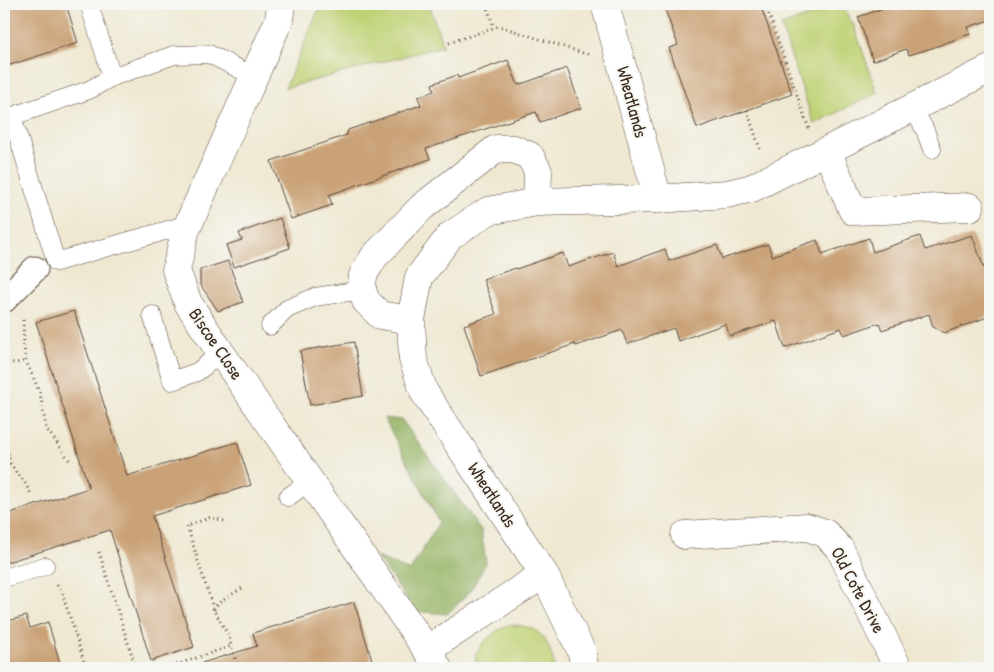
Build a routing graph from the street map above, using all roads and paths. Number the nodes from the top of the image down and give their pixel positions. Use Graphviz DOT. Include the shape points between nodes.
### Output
graph roads {
  1 [pos="89,4"];
  2 [pos="281,4"];
  3 [pos="486,4"];
  4 [pos="605,4"];
  5 [pos="770,4"];
  6 [pos="494,27"];
  7 [pos="449,43"];
  8 [pos="619,55"];
  9 [pos="990,69"];
  10 [pos="254,76"];
  11 [pos="112,77"];
  12 [pos="913,108"];
  13 [pos="747,110"];
  14 [pos="8,117"];
  15 [pos="932,149"];
  16 [pos="823,154"];
  17 [pos="770,180"];
  18 [pos="658,200"];
  19 [pos="537,202"];
  20 [pos="970,207"];
  21 [pos="189,224"];
  22 [pos="38,271"];
  23 [pos="362,290"];
  24 [pos="4,300"];
  25 [pos="152,315"];
  26 [pos="411,320"];
  27 [pos="270,326"];
  28 [pos="221,353"];
  29 [pos="26,361"];
  30 [pos="4,365"];
  31 [pos="4,439"];
  32 [pos="70,461"];
  33 [pos="10,463"];
  34 [pos="4,467"];
  35 [pos="310,481"];
  36 [pos="32,496"];
  37 [pos="288,497"];
  38 [pos="224,521"];
  39 [pos="685,536"];
  40 [pos="99,552"];
  41 [pos="45,566"];
  42 [pos="544,574"];
  43 [pos="4,578"];
  44 [pos="245,586"];
  45 [pos="214,611"];
  46 [pos="231,646"];
  47 [pos="433,659"];
  48 [pos="86,668"];
  49 [pos="136,668"];
  50 [pos="167,668"];
  51 [pos="238,668"];
  52 [pos="584,668"];
  53 [pos="898,668"];
  1 -- 11 [label="lane"];
  2 -- 10 [label="street, Biscoe Close" via="279,20"];
  3 -- 6 [label="path"];
  4 -- 8 [label="street, Wheatlands"];
  5 -- 16 [label="path" via="769,15"];
  6 -- 7 [label="path"];
  6 -- 8 [label="path" via="601,60"];
  8 -- 18 [label="street, Wheatlands"];
  9 -- 12 [label="street, Wheatlands"];
  10 -- 11 [label="lane" via="209,54 174,55"];
  10 -- 21 [label="street, Biscoe Close"];
  11 -- 14 [label="lane" via="89,90"];
  12 -- 15 [label="lane"];
  12 -- 16 [label="street, Wheatlands"];
  13 -- 17 [label="path"];
  14 -- 22 [label="lane"];
  16 -- 17 [label="street, Wheatlands"];
  16 -- 20 [label="street" via="853,212"];
  17 -- 18 [label="street, Wheatlands" via="727,194"];
  18 -- 19 [label="street, Wheatlands"];
  19 -- 23 [label="street" via="538,171 530,156 514,149 496,149 422,206 374,257 363,275"];
  19 -- 26 [label="street, Wheatlands" via="488,211 450,236 419,277"];
  21 -- 22 [label="lane"];
  21 -- 28 [label="street, Biscoe Close" via="176,270 188,302"];
  22 -- 24 [label="street"];
  22 -- 29 [label="path" via="24,347"];
  23 -- 26 [label="street" via="366,302 380,315"];
  23 -- 27 [label="lane" via="315,297 287,309"];
  25 -- 28 [label="lane" via="172,382 198,372"];
  26 -- 42 [label="street, Wheatlands" via="413,359 424,392"];
  28 -- 35 [label="street, Biscoe Close"];
  29 -- 30 [label="path" via="6,362"];
  29 -- 32 [label="path" via="40,392 46,428"];
  31 -- 33 [label="path"];
  33 -- 34 [label="path"];
  33 -- 36 [label="path"];
  35 -- 37 [label="lane"];
  35 -- 47 [label="street, Biscoe Close"];
  38 -- 45 [label="path" via="211,517 187,526"];
  39 -- 53 [label="street, Old Cote Drive" via="807,527 825,533 840,549"];
  40 -- 49 [label="path"];
  41 -- 43 [label="lane"];
  41 -- 48 [label="path" via="62,592"];
  42 -- 47 [label="street, Biscoe Close"];
  42 -- 52 [label="street, Wheatlands" via="582,652"];
  44 -- 45 [label="path" via="218,604"];
  45 -- 46 [label="path" via="229,636"];
  46 -- 50 [label="path"];
  46 -- 51 [label="path"];
}
